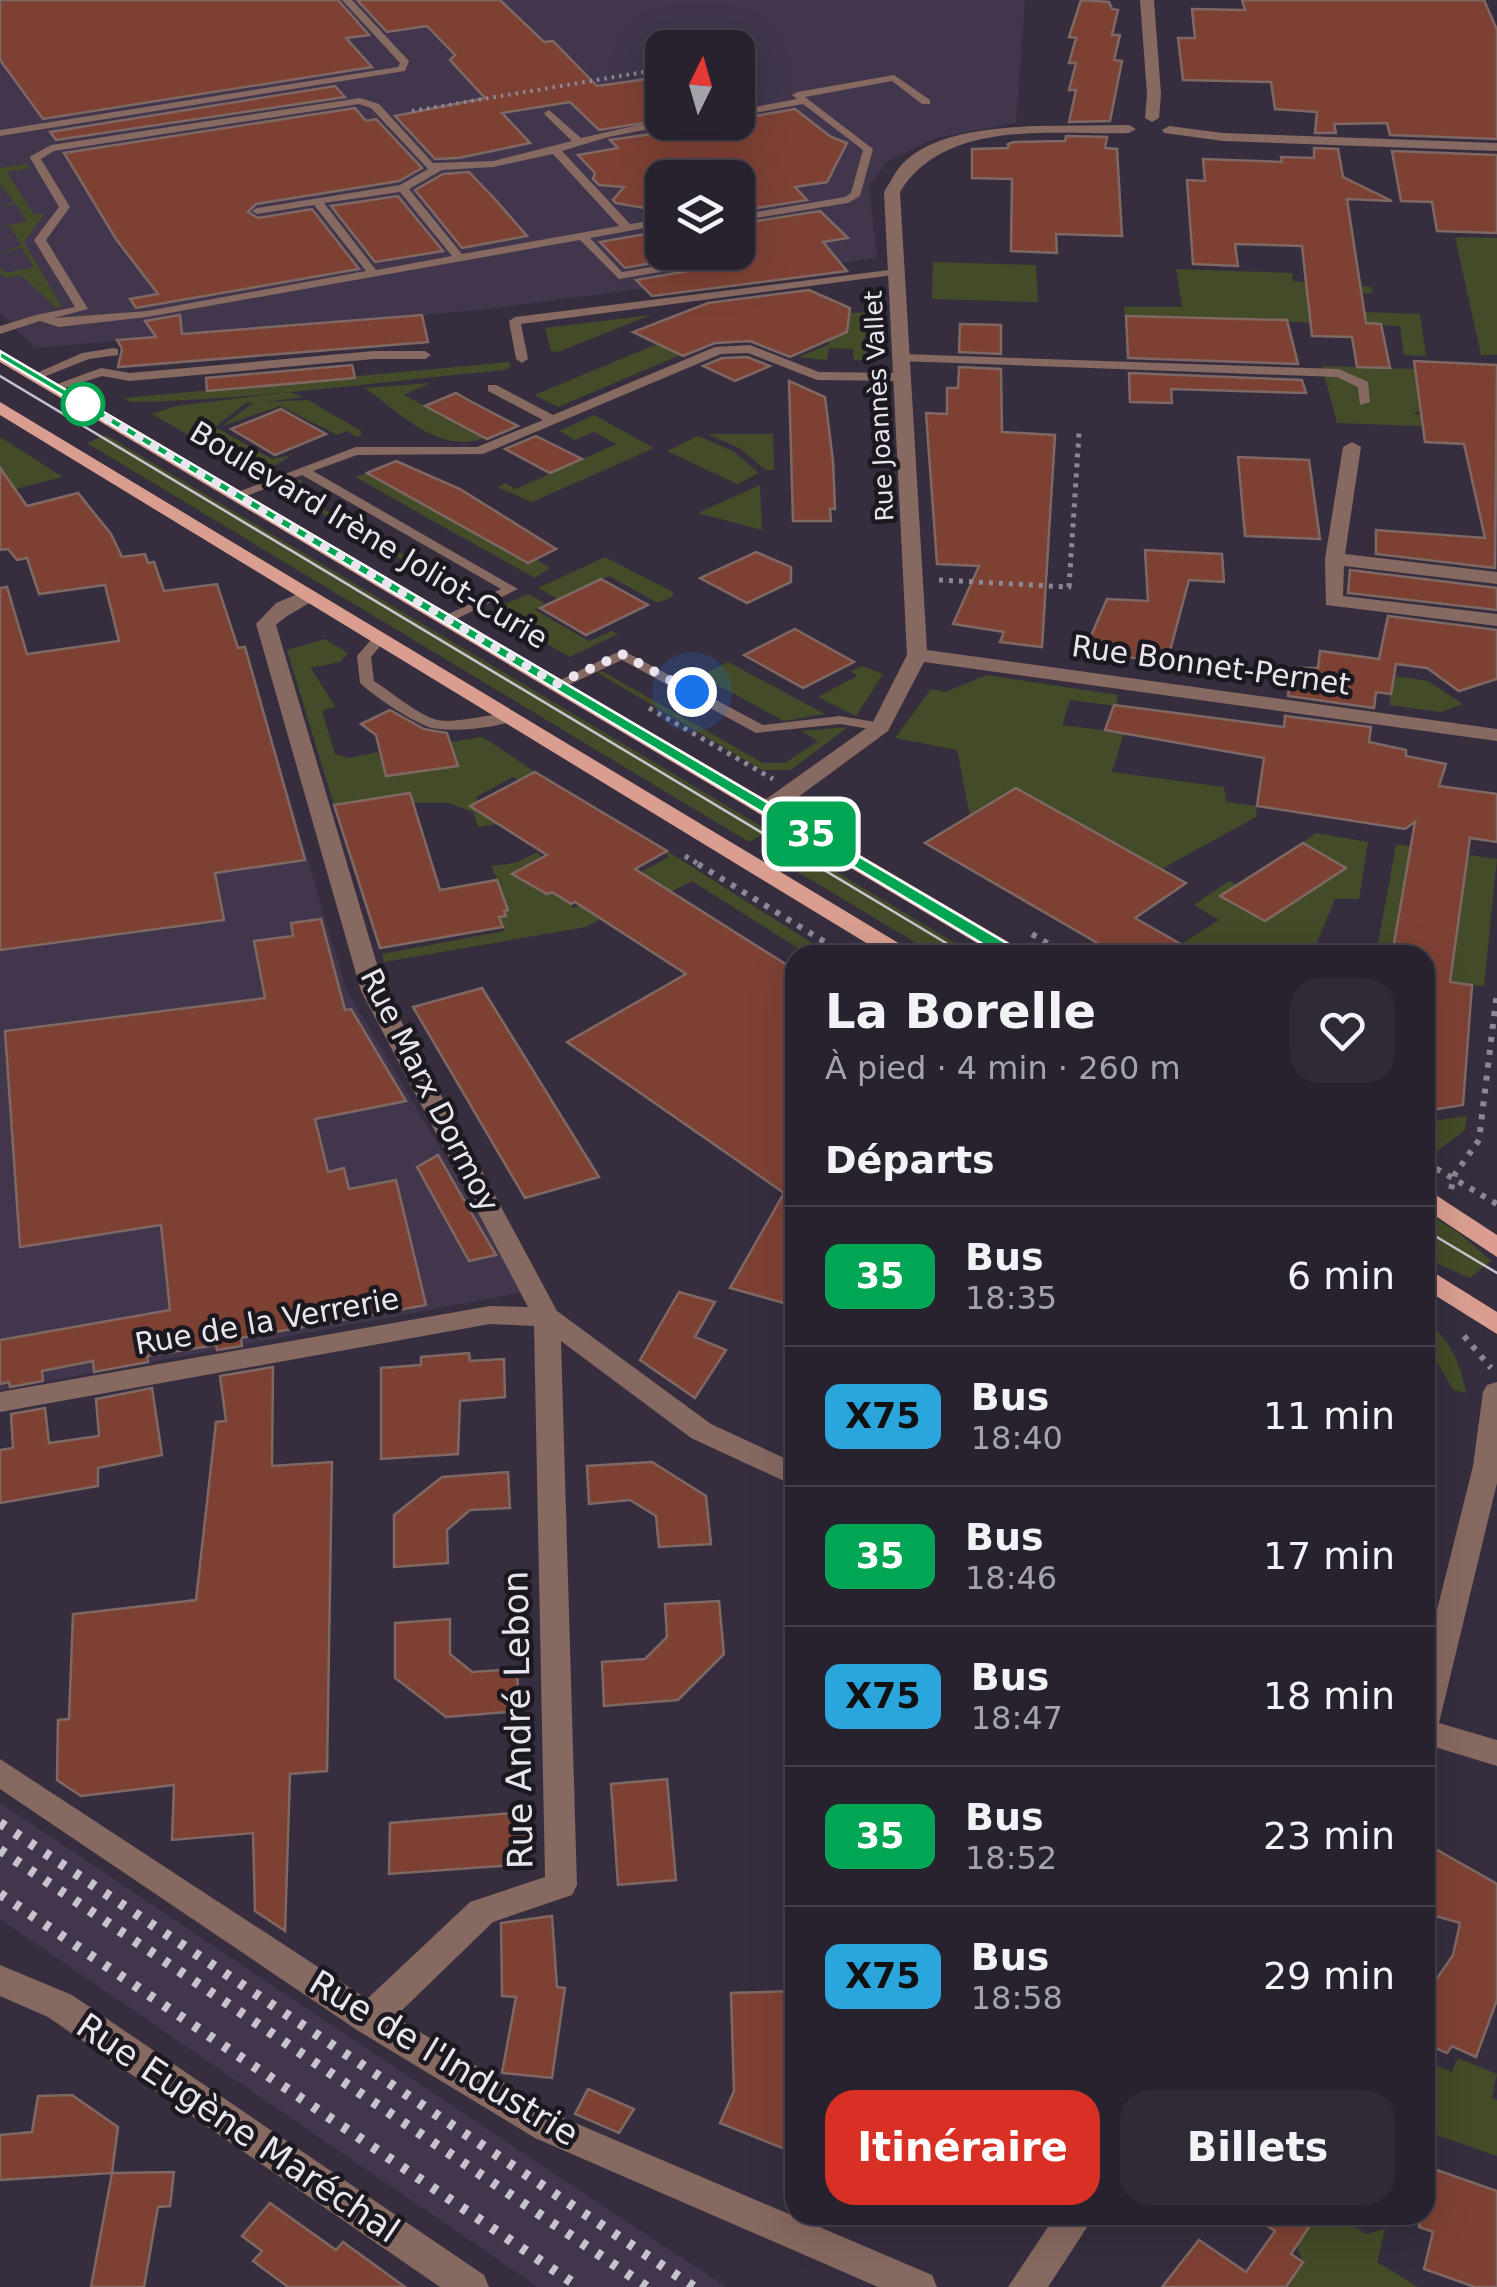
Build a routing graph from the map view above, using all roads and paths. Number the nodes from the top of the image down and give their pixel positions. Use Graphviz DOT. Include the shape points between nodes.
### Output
graph roads {
  1 [pos="347,0"];
  2 [pos="1147,0"];
  3 [pos="645,71"];
  4 [pos="805,102"];
  5 [pos="926,102"];
  6 [pos="755,110"];
  7 [pos="412,111"];
  8 [pos="550,113"];
  9 [pos="1152,118"];
  10 [pos="645,128"];
  11 [pos="1129,129"];
  12 [pos="1169,130"];
  13 [pos="0,133"];
  14 [pos="581,144"];
  15 [pos="1497,146"];
  16 [pos="556,151"];
  17 [pos="440,168"];
  18 [pos="402,188"];
  19 [pos="317,202"];
  20 [pos="257,212"];
  21 [pos="755,215"];
  22 [pos="645,224"];
  23 [pos="626,227"];
  24 [pos="582,236"];
  25 [pos="459,258"];
  26 [pos="654,270"];
  27 [pos="897,272"];
  28 [pos="373,273"];
  29 [pos="40,317"];
  30 [pos="0,330"];
  31 [pos="114,352"];
  32 [pos="0,355"];
  33 [pos="425,355"];
  34 [pos="522,360"];
  35 [pos="902,368"];
  36 [pos="36,376"];
  37 [pos="55,388"];
  38 [pos="492,388"];
  39 [pos="1364,402"];
  40 [pos="0,407"];
  41 [pos="554,420"];
  42 [pos="1078,433"];
  43 [pos="1352,448"];
  44 [pos="302,470"];
  45 [pos="236,495"];
  46 [pos="1335,558"];
  47 [pos="913,578"];
  48 [pos="1497,578"];
  49 [pos="310,595"];
  50 [pos="445,619"];
  51 [pos="1497,620"];
  52 [pos="380,638"];
  53 [pos="916,656"];
  54 [pos="557,684"];
  55 [pos="512,718"];
  56 [pos="881,727"];
  57 [pos="1497,734"];
  58 [pos="766,809"];
  59 [pos="886,945"];
  60 [pos="997,945"];
  61 [pos="1497,992"];
  62 [pos="1435,1168"];
  63 [pos="1451,1177"];
  64 [pos="1436,1198"];
  65 [pos="1497,1204"];
  66 [pos="1497,1248"];
  67 [pos="1435,1283"];
  68 [pos="547,1317"];
  69 [pos="1497,1325"];
  70 [pos="1459,1331"];
  71 [pos="1497,1376"];
  72 [pos="1497,1392"];
  73 [pos="0,1402"];
  74 [pos="1492,1464"];
  75 [pos="785,1469"];
  76 [pos="1435,1682"];
  77 [pos="1435,1734"];
  78 [pos="1497,1753"];
  79 [pos="0,1772"];
  80 [pos="0,1980"];
  81 [pos="369,2019"];
  82 [pos="1070,2225"];
  83 [pos="471,2287"];
  84 [pos="920,2287"];
  85 [pos="1026,2287"];
  1 -- 13 [label="lane" via="405,63 401,69"];
  2 -- 9 [label="street"];
  3 -- 7 [label="path"];
  4 -- 5 [label="lane" via="797,95 894,78"];
  4 -- 6 [label="lane"];
  4 -- 21 [label="lane" via="868,149 856,194"];
  8 -- 14 [label="lane"];
  9 -- 11 [label="street" via="1131,120"];
  9 -- 12 [label="street" via="1170,124"];
  10 -- 14 [label="lane"];
  11 -- 12 [label="street, Rue Joannès Vallet"];
  11 -- 27 [label="street, Rue Joannès Vallet" via="1011,132 922,156 902,170 892,192"];
  12 -- 15 [label="street, Rue Joannès Vallet"];
  14 -- 16 [label="lane"];
  16 -- 17 [label="lane"];
  16 -- 23 [label="lane"];
  17 -- 18 [label="lane"];
  17 -- 29 [label="lane" via="430,166 375,106 360,101 51,148 35,158 65,207 40,240 82,309"];
  18 -- 19 [label="lane"];
  18 -- 25 [label="lane"];
  19 -- 20 [label="lane"];
  19 -- 28 [label="lane"];
  22 -- 23 [label="lane"];
  23 -- 24 [label="lane"];
  24 -- 25 [label="lane"];
  24 -- 26 [label="lane" via="619,276"];
  25 -- 28 [label="lane"];
  27 -- 34 [label="lane" via="515,321"];
  27 -- 35 [label="street, Rue Joannès Vallet"];
  28 -- 29 [label="lane" via="147,314 59,322"];
  29 -- 30 [label="lane"];
  31 -- 36 [label="lane"];
  32 -- 36 [label="main road, Boulevard Irène Joliot-Curie"];
  33 -- 37 [label="lane" via="130,376 101,372"];
  35 -- 39 [label="lane" via="1339,373 1364,385"];
  35 -- 41 [label="lane" via="817,376 750,348 719,350"];
  35 -- 47 [label="street, Rue Joannès Vallet"];
  36 -- 37 [label="main road, Boulevard Irène Joliot-Curie"];
  37 -- 45 [label="main road, Boulevard Irène Joliot-Curie"];
  38 -- 41 [label="lane"];
  40 -- 49 [label="main road"];
  41 -- 44 [label="lane" via="479,452 356,451"];
  42 -- 47 [label="path" via="1069,587"];
  43 -- 46 [label="street"];
  44 -- 45 [label="lane"];
  44 -- 50 [label="lane" via="511,589"];
  45 -- 50 [label="main road, Boulevard Irène Joliot-Curie"];
  46 -- 48 [label="street"];
  46 -- 51 [label="street" via="1334,601"];
  47 -- 53 [label="street, Rue Joannès Vallet"];
  49 -- 52 [label="main road"];
  49 -- 68 [label="street, Rue Marx Dormoy" via="266,624 373,991"];
  50 -- 54 [label="main road, Boulevard Irène Joliot-Curie"];
  52 -- 55 [label="main road"];
  52 -- 55 [label="lane" via="364,656 367,683 432,724"];
  53 -- 56 [label="street, Rue Joannès Vallet"];
  53 -- 57 [label="street, Rue Bonnet-Pernet"];
  54 -- 56 [label="lane" via="622,654 761,730 840,720"];
  54 -- 58 [label="main road, Boulevard Irène Joliot-Curie"];
  55 -- 59 [label="main road"];
  56 -- 58 [label="street, Rue Joannès Vallet"];
  58 -- 60 [label="main road, Boulevard Irène Joliot-Curie"];
  61 -- 63 [label="path" via="1479,1140"];
  62 -- 63 [label="path"];
  63 -- 64 [label="path" via="1451,1196"];
  63 -- 65 [label="path"];
  64 -- 66 [label="main road"];
  67 -- 69 [label="main road"];
  68 -- 73 [label="street, Rue de la Verrerie" via="490,1314"];
  68 -- 75 [label="street, Rue Marx Dormoy" via="701,1431"];
  68 -- 81 [label="street, Rue André Lebon" via="560,1884 482,1912"];
  70 -- 71 [label="path"];
  72 -- 74 [label="street"];
  74 -- 76 [label="street"];
  77 -- 78 [label="street"];
  79 -- 81 [label="street, Rue de l'Industrie"];
  80 -- 83 [label="street, Rue Eugène Maréchal" via="60,2006"];
  81 -- 84 [label="street, Rue de l'Industrie" via="547,2126"];
  82 -- 85 [label="street"];
}
